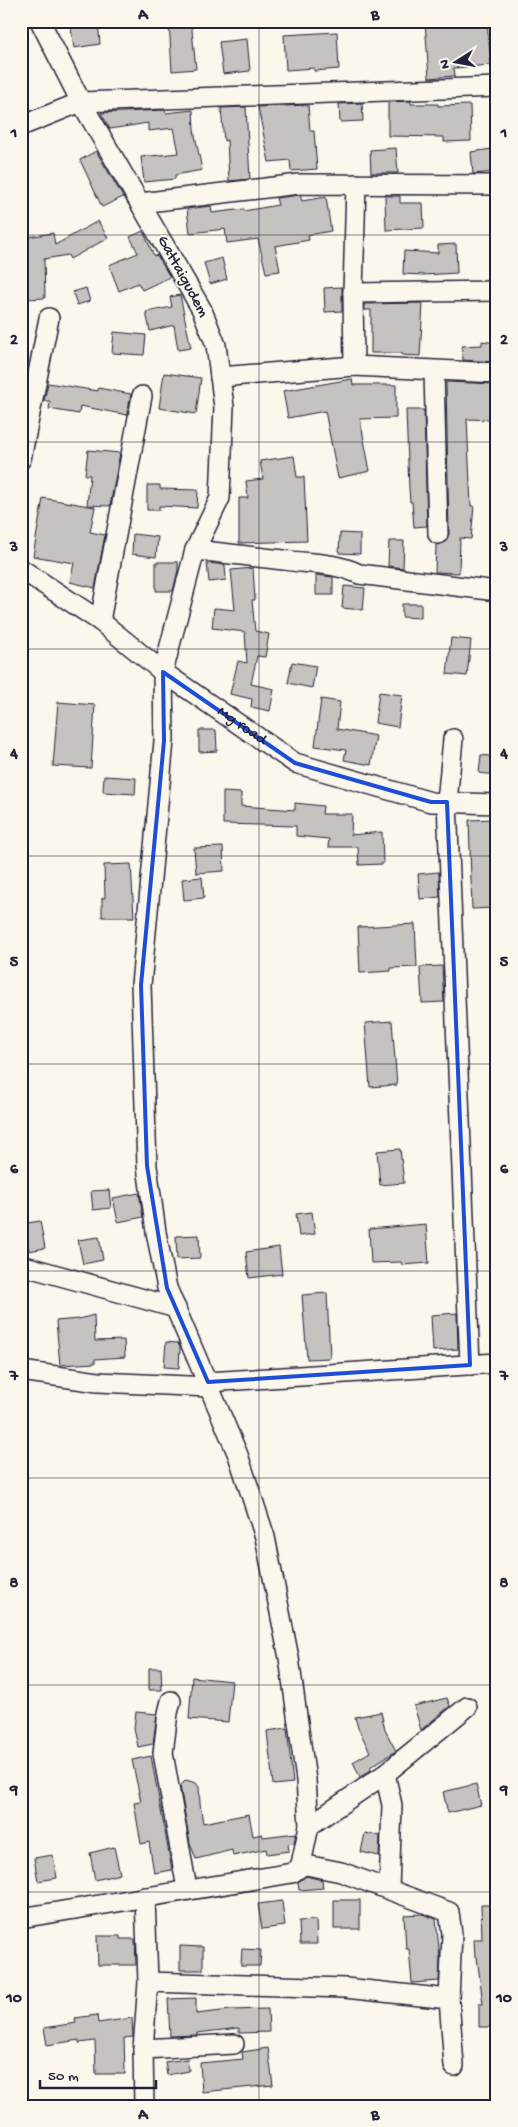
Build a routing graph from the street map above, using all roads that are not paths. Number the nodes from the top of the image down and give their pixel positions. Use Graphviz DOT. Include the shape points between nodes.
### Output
graph roads {
  1 [pos="40,21"];
  2 [pos="497,87"];
  3 [pos="81,102"];
  4 [pos="21,126"];
  5 [pos="356,184"];
  6 [pos="497,185"];
  7 [pos="140,203"];
  8 [pos="497,291"];
  9 [pos="353,293"];
  10 [pos="48,318"];
  11 [pos="354,366"];
  12 [pos="434,370"];
  13 [pos="497,374"];
  14 [pos="220,376"];
  15 [pos="142,396"];
  16 [pos="21,459"];
  17 [pos="438,534"];
  18 [pos="195,550"];
  19 [pos="21,569"];
  20 [pos="497,591"];
  21 [pos="100,621"];
  22 [pos="164,672"];
  23 [pos="453,739"];
  24 [pos="447,802"];
  25 [pos="497,804"];
  26 [pos="21,1265"];
  27 [pos="176,1308"];
  28 [pos="497,1363"];
  29 [pos="470,1365"];
  30 [pos="21,1371"];
  31 [pos="208,1384"];
  32 [pos="172,1701"];
  33 [pos="467,1707"];
  34 [pos="385,1774"];
  35 [pos="309,1826"];
  36 [pos="301,1864"];
  37 [pos="187,1889"];
  38 [pos="389,1889"];
  39 [pos="145,1897"];
  40 [pos="21,1918"];
  41 [pos="148,1982"];
  42 [pos="449,1999"];
  43 [pos="234,2044"];
  44 [pos="143,2049"];
  45 [pos="454,2066"];
  46 [pos="144,2106"];
  1 -- 3 [label="street, Gattaigudem"];
  2 -- 3 [label="street"];
  3 -- 4 [label="street"];
  3 -- 7 [label="street, Gattaigudem"];
  5 -- 6 [label="street"];
  5 -- 7 [label="street" via="299,184"];
  5 -- 9 [label="street"];
  7 -- 14 [label="street, Gattaigudem" via="202,310 216,345"];
  8 -- 9 [label="street"];
  9 -- 11 [label="street"];
  10 -- 16 [label="street"];
  11 -- 12 [label="street"];
  11 -- 14 [label="street"];
  12 -- 13 [label="street"];
  12 -- 17 [label="street"];
  14 -- 18 [label="street, Gattaigudem" via="224,407 220,498"];
  15 -- 21 [label="street"];
  18 -- 20 [label="street" via="320,562 359,574"];
  18 -- 22 [label="street, Gattaigudem"];
  19 -- 21 [label="street, Mg road"];
  21 -- 22 [label="street, Mg road"];
  22 -- 24 [label="street, Mg road" via="295,763 431,802"];
  22 -- 27 [label="street, Gattaigudem" via="164,741 141,985 147,1166 167,1288"];
  23 -- 24 [label="street"];
  24 -- 25 [label="street, Mg road"];
  24 -- 29 [label="street"];
  26 -- 27 [label="street"];
  27 -- 31 [label="street, Gattaigudem"];
  28 -- 29 [label="street"];
  29 -- 31 [label="street"];
  30 -- 31 [label="street" via="98,1382"];
  31 -- 35 [label="street, Gattaigudem" via="238,1455 265,1537 288,1658 306,1780"];
  32 -- 37 [label="street" via="163,1753"];
  33 -- 34 [label="street"];
  34 -- 35 [label="street"];
  34 -- 38 [label="street" via="392,1805"];
  35 -- 36 [label="street, Gattaigudem"];
  36 -- 37 [label="street" via="292,1873"];
  36 -- 38 [label="street" via="341,1872"];
  37 -- 39 [label="street"];
  38 -- 42 [label="street" via="449,1912 452,1934"];
  39 -- 40 [label="street"];
  39 -- 41 [label="street"];
  41 -- 42 [label="street" via="345,1988"];
  41 -- 44 [label="street"];
  42 -- 45 [label="street"];
  43 -- 44 [label="street"];
  44 -- 46 [label="street"];
}
